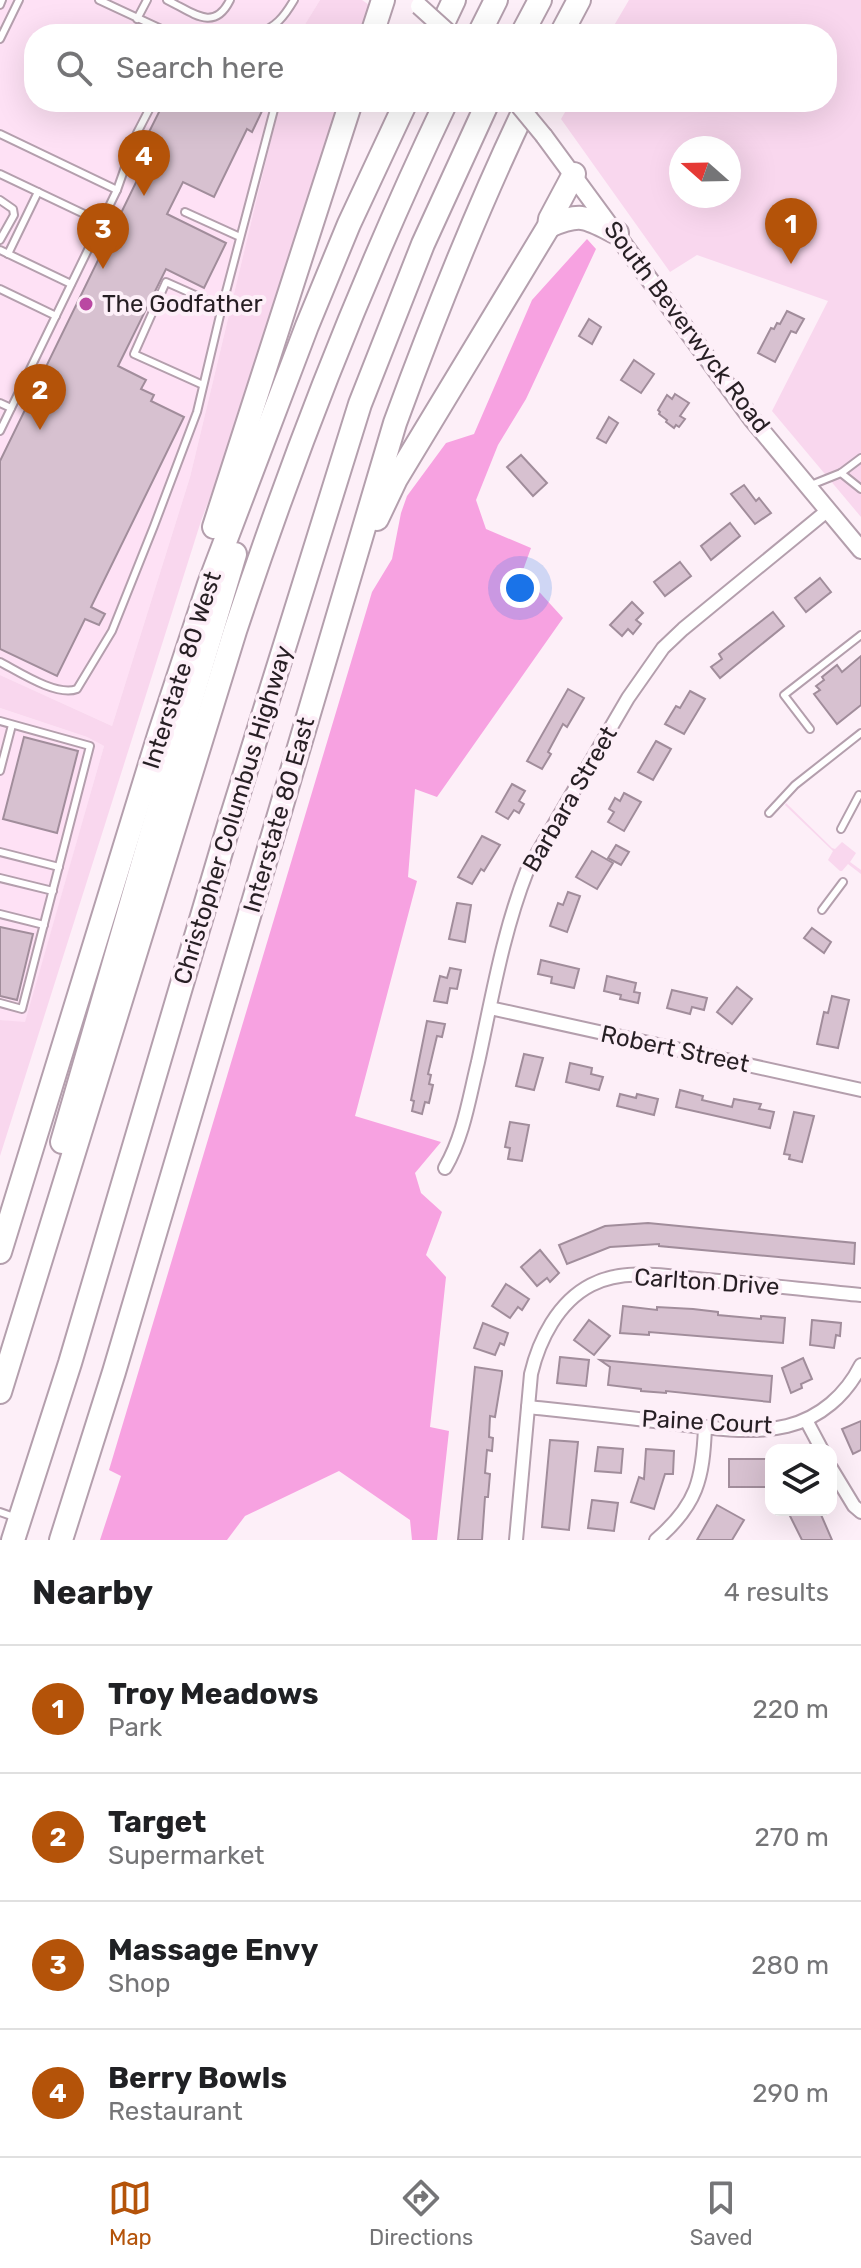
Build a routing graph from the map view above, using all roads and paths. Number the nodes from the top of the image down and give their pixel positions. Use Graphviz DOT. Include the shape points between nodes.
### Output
graph roads {
  1 [pos="19,0"];
  2 [pos="99,0"];
  3 [pos="147,0"];
  4 [pos="167,0"];
  5 [pos="230,0"];
  6 [pos="294,0"];
  7 [pos="383,0"];
  8 [pos="454,0"];
  9 [pos="496,0"];
  10 [pos="540,0"];
  11 [pos="579,0"];
  12 [pos="415,3"];
  13 [pos="137,19"];
  14 [pos="149,24"];
  15 [pos="278,24"];
  16 [pos="375,24"];
  17 [pos="439,24"];
  18 [pos="443,24"];
  19 [pos="484,24"];
  20 [pos="527,24"];
  21 [pos="566,24"];
  22 [pos="0,39"];
  23 [pos="148,112"];
  24 [pos="273,112"];
  25 [pos="348,112"];
  26 [pos="401,112"];
  27 [pos="401,112"];
  28 [pos="442,112"];
  29 [pos="483,112"];
  30 [pos="523,112"];
  31 [pos="524,112"];
  32 [pos="0,134"];
  33 [pos="0,174"];
  34 [pos="574,174"];
  35 [pos="117,190"];
  36 [pos="38,192"];
  37 [pos="0,200"];
  38 [pos="185,212"];
  39 [pos="101,222"];
  40 [pos="549,226"];
  41 [pos="617,233"];
  42 [pos="240,237"];
  43 [pos="0,240"];
  44 [pos="0,250"];
  45 [pos="8,254"];
  46 [pos="71,284"];
  47 [pos="0,289"];
  48 [pos="222,307"];
  49 [pos="56,316"];
  50 [pos="203,385"];
  51 [pos="0,403"];
  52 [pos="11,408"];
  53 [pos="0,431"];
  54 [pos="861,458"];
  55 [pos="841,473"];
  56 [pos="808,486"];
  57 [pos="861,489"];
  58 [pos="828,510"];
  59 [pos="861,550"];
  60 [pos="349,578"];
  61 [pos="209,584"];
  62 [pos="861,635"];
  63 [pos="0,662"];
  64 [pos="0,721"];
  65 [pos="12,725"];
  66 [pos="810,729"];
  67 [pos="861,733"];
  68 [pos="0,771"];
  69 [pos="859,795"];
  70 [pos="769,813"];
  71 [pos="841,829"];
  72 [pos="0,852"];
  73 [pos="59,867"];
  74 [pos="0,878"];
  75 [pos="843,882"];
  76 [pos="53,891"];
  77 [pos="822,910"];
  78 [pos="0,914"];
  79 [pos="44,925"];
  80 [pos="0,1003"];
  81 [pos="490,1008"];
  82 [pos="861,1090"];
  83 [pos="445,1168"];
  84 [pos="46,1244"];
  85 [pos="0,1252"];
  86 [pos="861,1295"];
  87 [pos="861,1365"];
  88 [pos="0,1392"];
  89 [pos="528,1407"];
  90 [pos="806,1420"];
  91 [pos="705,1427"];
  92 [pos="819,1444"];
  93 [pos="837,1478"];
  94 [pos="861,1512"];
  95 [pos="11,1524"];
  96 [pos="61,1540"];
  97 [pos="516,1540"];
  98 [pos="656,1540"];
  1 -- 22 [label="lane"];
  2 -- 13 [label="lane"];
  3 -- 13 [label="lane"];
  4 -- 5 [label="lane" via="207,18 219,16"];
  6 -- 15 [label="lane"];
  7 -- 16 [label="highway"];
  8 -- 18 [label="highway"];
  9 -- 19 [label="highway"];
  10 -- 20 [label="highway"];
  11 -- 21 [label="highway"];
  12 -- 17 [label="main road, bridge"];
  13 -- 14 [label="lane"];
  23 -- 35 [label="lane"];
  24 -- 42 [label="lane"];
  25 -- 61 [label="highway" via="210,540"];
  26 -- 61 [label="highway, Interstate 80 West" via="307,326"];
  27 -- 84 [label="highway" via="317,324 230,569 45,1199"];
  28 -- 84 [label="highway" via="344,332 269,527"];
  29 -- 95 [label="highway, Christopher Columbus Highway" via="423,244 355,418 128,1171"];
  30 -- 60 [label="highway, Interstate 80 East" via="424,345"];
  31 -- 34 [label="main road, South Beverwyck Road, bridge"];
  32 -- 35 [label="lane"];
  33 -- 36 [label="lane"];
  34 -- 40 [label="highway"];
  34 -- 41 [label="main road, South Beverwyck Road"];
  35 -- 39 [label="lane"];
  36 -- 39 [label="lane"];
  36 -- 45 [label="lane"];
  37 -- 43 [label="lane" via="14,215"];
  38 -- 42 [label="lane"];
  39 -- 46 [label="lane"];
  40 -- 41 [label="highway" via="579,217"];
  40 -- 60 [label="highway" via="396,479"];
  41 -- 56 [label="main road, South Beverwyck Road" via="723,381"];
  42 -- 48 [label="lane"];
  44 -- 45 [label="lane"];
  45 -- 46 [label="lane"];
  46 -- 49 [label="lane"];
  47 -- 49 [label="lane"];
  48 -- 50 [label="lane"];
  48 -- 50 [label="lane" via="166,282 134,354"];
  49 -- 52 [label="lane"];
  50 -- 63 [label="lane" via="112,631 77,689 59,691"];
  51 -- 52 [label="lane"];
  52 -- 53 [label="lane"];
  54 -- 55 [label="lane"];
  55 -- 56 [label="lane"];
  55 -- 57 [label="lane"];
  56 -- 58 [label="main road, South Beverwyck Road"];
  58 -- 59 [label="main road, South Beverwyck Road"];
  58 -- 81 [label="street, Barbara Street" via="683,629 647,669 527,871 509,922"];
  60 -- 96 [label="highway, Interstate 80 East"];
  61 -- 85 [label="highway, Interstate 80 West"];
  62 -- 66 [label="lane" via="784,695"];
  64 -- 65 [label="lane"];
  65 -- 68 [label="lane"];
  65 -- 73 [label="lane" via="90,746"];
  67 -- 70 [label="lane" via="795,785"];
  69 -- 71 [label="lane"];
  72 -- 73 [label="lane"];
  73 -- 76 [label="lane"];
  74 -- 76 [label="lane"];
  75 -- 77 [label="lane"];
  76 -- 79 [label="lane"];
  78 -- 79 [label="lane"];
  79 -- 80 [label="lane" via="22,1009"];
  81 -- 82 [label="street, Robert Street"];
  81 -- 83 [label="street, Barbara Street" via="457,1148"];
  84 -- 88 [label="highway"];
  86 -- 89 [label="street, Carlton Drive" via="658,1276 592,1284 550,1327 535,1358"];
  87 -- 90 [label="street, Paine Court" via="835,1401"];
  89 -- 91 [label="street, Paine Court"];
  89 -- 97 [label="street, Carlton Drive"];
  90 -- 91 [label="street, Paine Court" via="764,1429"];
  90 -- 92 [label="street"];
  91 -- 98 [label="street" via="704,1461 693,1496"];
  93 -- 94 [label="street"];
}
